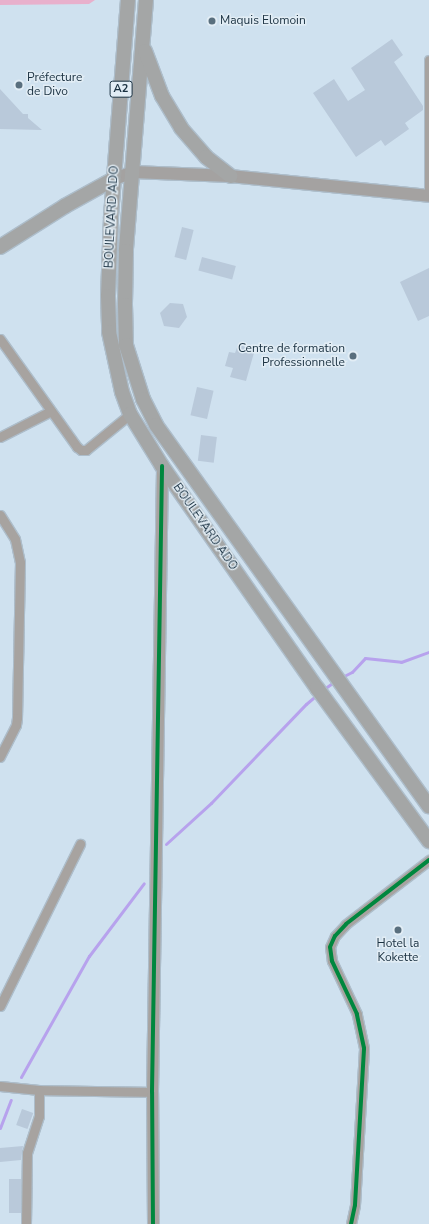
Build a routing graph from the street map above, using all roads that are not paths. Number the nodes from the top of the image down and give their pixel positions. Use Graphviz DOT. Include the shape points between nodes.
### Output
graph roads {
  1 [pos="128,0"];
  2 [pos="146,0"];
  3 [pos="143,47"];
  4 [pos="429,60"];
  5 [pos="133,172"];
  6 [pos="230,176"];
  7 [pos="114,179"];
  8 [pos="429,196"];
  9 [pos="0,247"];
  10 [pos="0,339"];
  11 [pos="51,411"];
  12 [pos="130,414"];
  13 [pos="0,437"];
  14 [pos="162,466"];
  15 [pos="0,515"];
  16 [pos="0,757"];
  17 [pos="429,806"];
  18 [pos="429,841"];
  19 [pos="80,844"];
  20 [pos="429,860"];
  21 [pos="0,1006"];
  22 [pos="0,1086"];
  23 [pos="39,1090"];
  24 [pos="152,1092"];
  25 [pos="26,1224"];
  26 [pos="153,1224"];
  27 [pos="351,1224"];
  1 -- 7 [label="main road, BOULEVARD ADO / A2"];
  2 -- 3 [label="main road, BOULEVARD ADO"];
  3 -- 5 [label="main road, BOULEVARD ADO"];
  3 -- 6 [label="main road" via="162,96 181,128 206,157"];
  4 -- 8 [label="street"];
  5 -- 6 [label="main road"];
  5 -- 7 [label="main road"];
  5 -- 17 [label="main road, BOULEVARD ADO" via="126,251 126,345 144,399 156,425"];
  6 -- 8 [label="main road"];
  7 -- 9 [label="main road"];
  7 -- 12 [label="main road, BOULEVARD ADO" via="108,282 109,332 122,392"];
  10 -- 11 [label="street"];
  11 -- 12 [label="street" via="77,447 86,450"];
  11 -- 13 [label="street"];
  12 -- 14 [label="main road, BOULEVARD ADO"];
  14 -- 18 [label="main road, BOULEVARD ADO" via="317,688"];
  14 -- 24 [label="street"];
  15 -- 16 [label="street" via="15,539 20,562 17,718"];
  19 -- 21 [label="street"];
  20 -- 27 [label="street" via="346,924 334,936 330,947 332,961 357,1014 364,1048 355,1205"];
  22 -- 23 [label="street"];
  23 -- 24 [label="street"];
  23 -- 25 [label="street" via="39,1116 27,1153"];
  24 -- 26 [label="street"];
}
